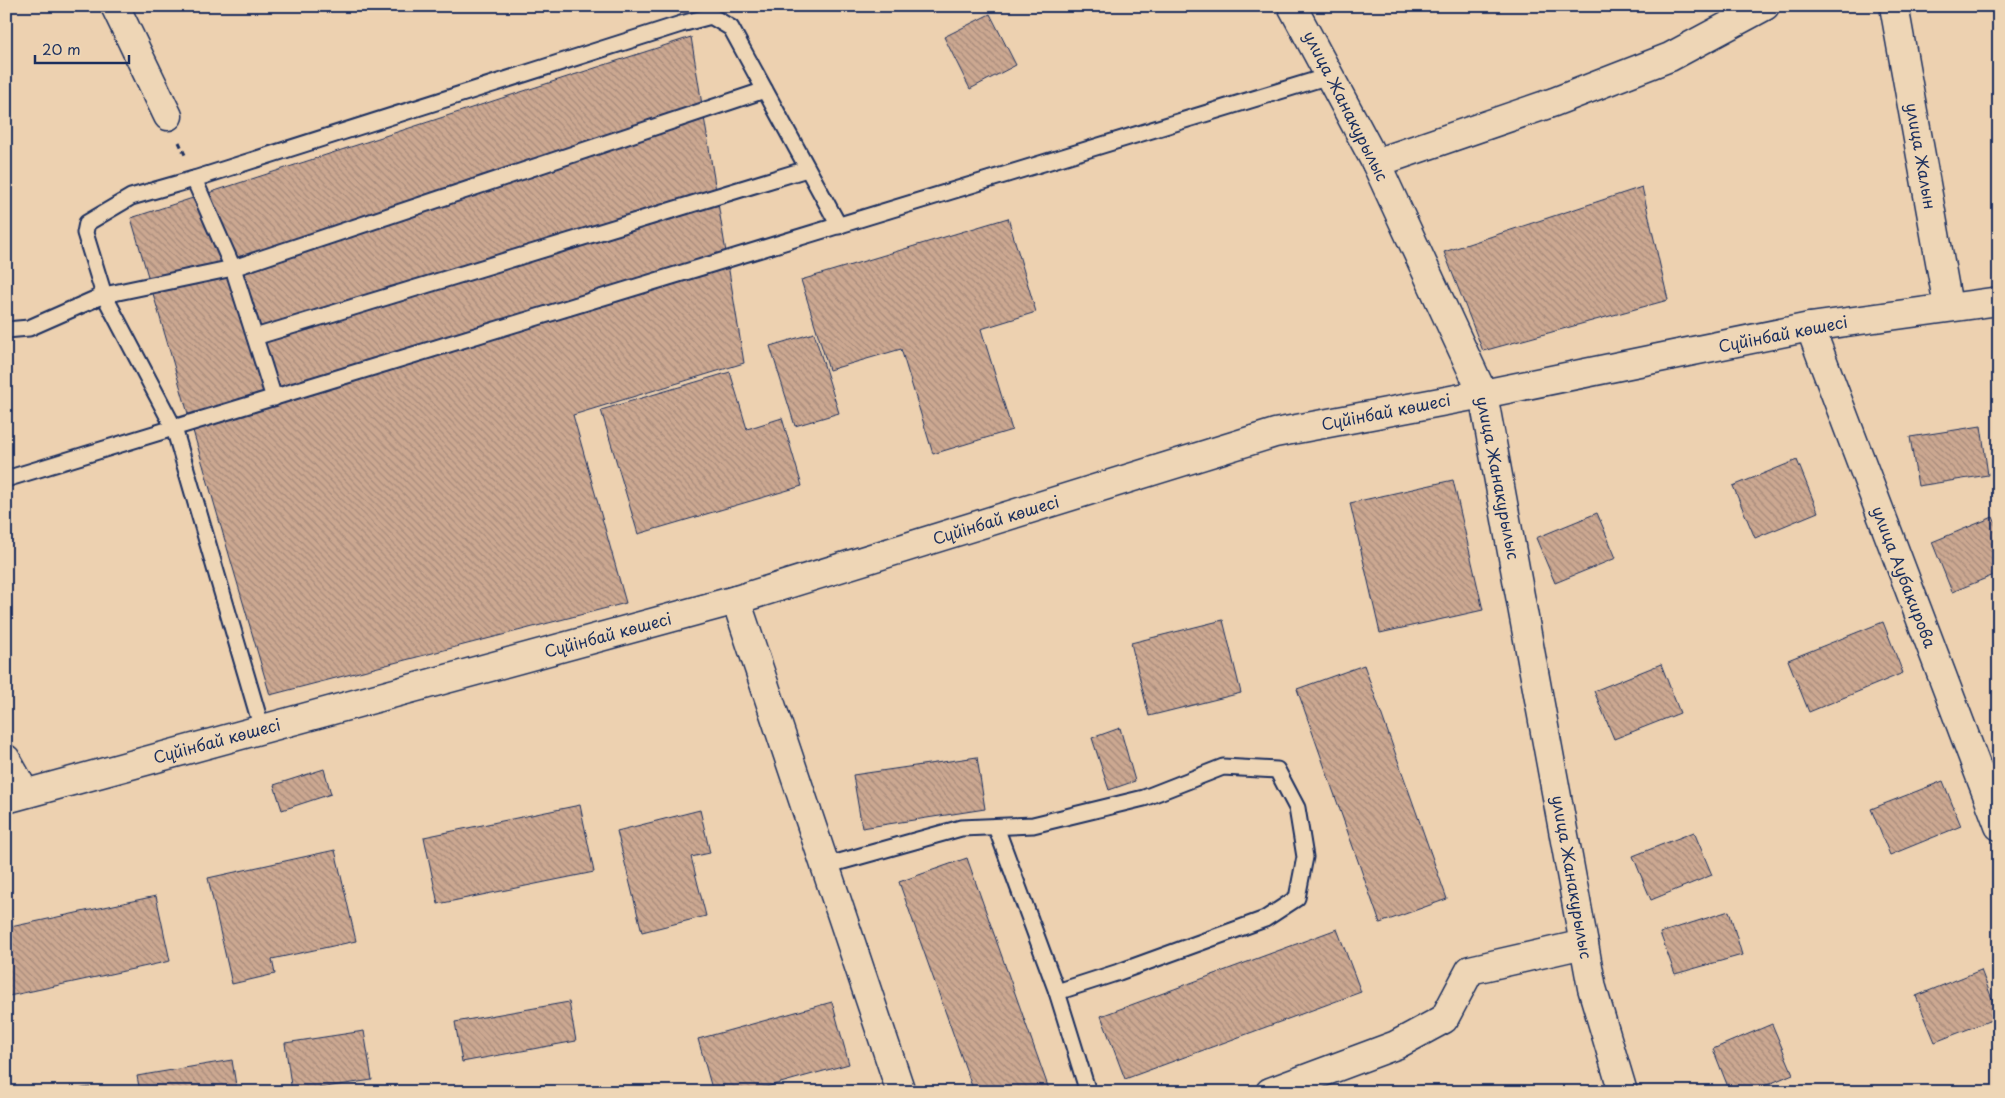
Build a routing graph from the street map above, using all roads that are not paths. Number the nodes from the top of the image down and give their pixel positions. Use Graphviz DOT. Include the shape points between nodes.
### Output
graph roads {
  1 [pos="116,6"];
  2 [pos="1766,6"];
  3 [pos="1894,6"];
  4 [pos="1301,12"];
  5 [pos="1329,76"];
  6 [pos="765,90"];
  7 [pos="168,116"];
  8 [pos="1376,163"];
  9 [pos="806,169"];
  10 [pos="194,179"];
  11 [pos="839,226"];
  12 [pos="233,268"];
  13 [pos="104,295"];
  14 [pos="1999,301"];
  15 [pos="1948,306"];
  16 [pos="1810,327"];
  17 [pos="6,330"];
  18 [pos="255,338"];
  19 [pos="1484,394"];
  20 [pos="274,398"];
  21 [pos="174,428"];
  22 [pos="6,479"];
  23 [pos="736,600"];
  24 [pos="262,729"];
  25 [pos="6,759"];
  26 [pos="15,796"];
  27 [pos="1999,826"];
  28 [pos="996,827"];
  29 [pos="825,866"];
  30 [pos="1584,944"];
  31 [pos="1057,992"];
  32 [pos="901,1092"];
  33 [pos="1088,1092"];
  34 [pos="1270,1092"];
  35 [pos="1623,1092"];
  1 -- 7 [label="street"];
  2 -- 8 [label="street" via="1670,57 1554,102"];
  3 -- 15 [label="street, улица Жалын"];
  4 -- 5 [label="street, улица Жанакурылыс"];
  5 -- 8 [label="street, улица Жанакурылыс"];
  5 -- 11 [label="lane"];
  6 -- 9 [label="lane"];
  6 -- 10 [label="lane" via="731,28 711,16"];
  6 -- 12 [label="lane"];
  8 -- 19 [label="street, улица Жанакурылыс"];
  9 -- 11 [label="lane"];
  9 -- 18 [label="lane"];
  10 -- 12 [label="lane"];
  10 -- 13 [label="lane" via="131,196 87,223 85,233"];
  11 -- 20 [label="lane"];
  12 -- 13 [label="lane"];
  12 -- 18 [label="lane"];
  13 -- 17 [label="lane" via="29,328"];
  13 -- 21 [label="lane"];
  14 -- 15 [label="street, Сүйінбай көшесі"];
  15 -- 16 [label="street, Сүйінбай көшесі"];
  16 -- 19 [label="street, Сүйінбай көшесі"];
  16 -- 27 [label="street, улица Аубакирова"];
  18 -- 20 [label="lane"];
  19 -- 23 [label="street, Сүйінбай көшесі" via="1275,433"];
  19 -- 30 [label="street, улица Жанакурылыс"];
  20 -- 21 [label="lane"];
  21 -- 22 [label="lane"];
  21 -- 24 [label="lane"];
  23 -- 24 [label="street, Сүйінбай көшесі"];
  23 -- 29 [label="street"];
  24 -- 26 [label="street, Сүйінбай көшесі"];
  25 -- 26 [label="street"];
  28 -- 29 [label="lane" via="961,828"];
  28 -- 31 [label="lane"];
  28 -- 31 [label="lane" via="1033,825 1144,798 1223,767 1276,770 1296,808 1305,857 1297,898 1265,918"];
  29 -- 32 [label="street"];
  30 -- 34 [label="street" via="1470,970 1444,1019 1396,1045"];
  30 -- 35 [label="street, улица Жанакурылыс" via="1592,988"];
  31 -- 33 [label="lane"];
}
